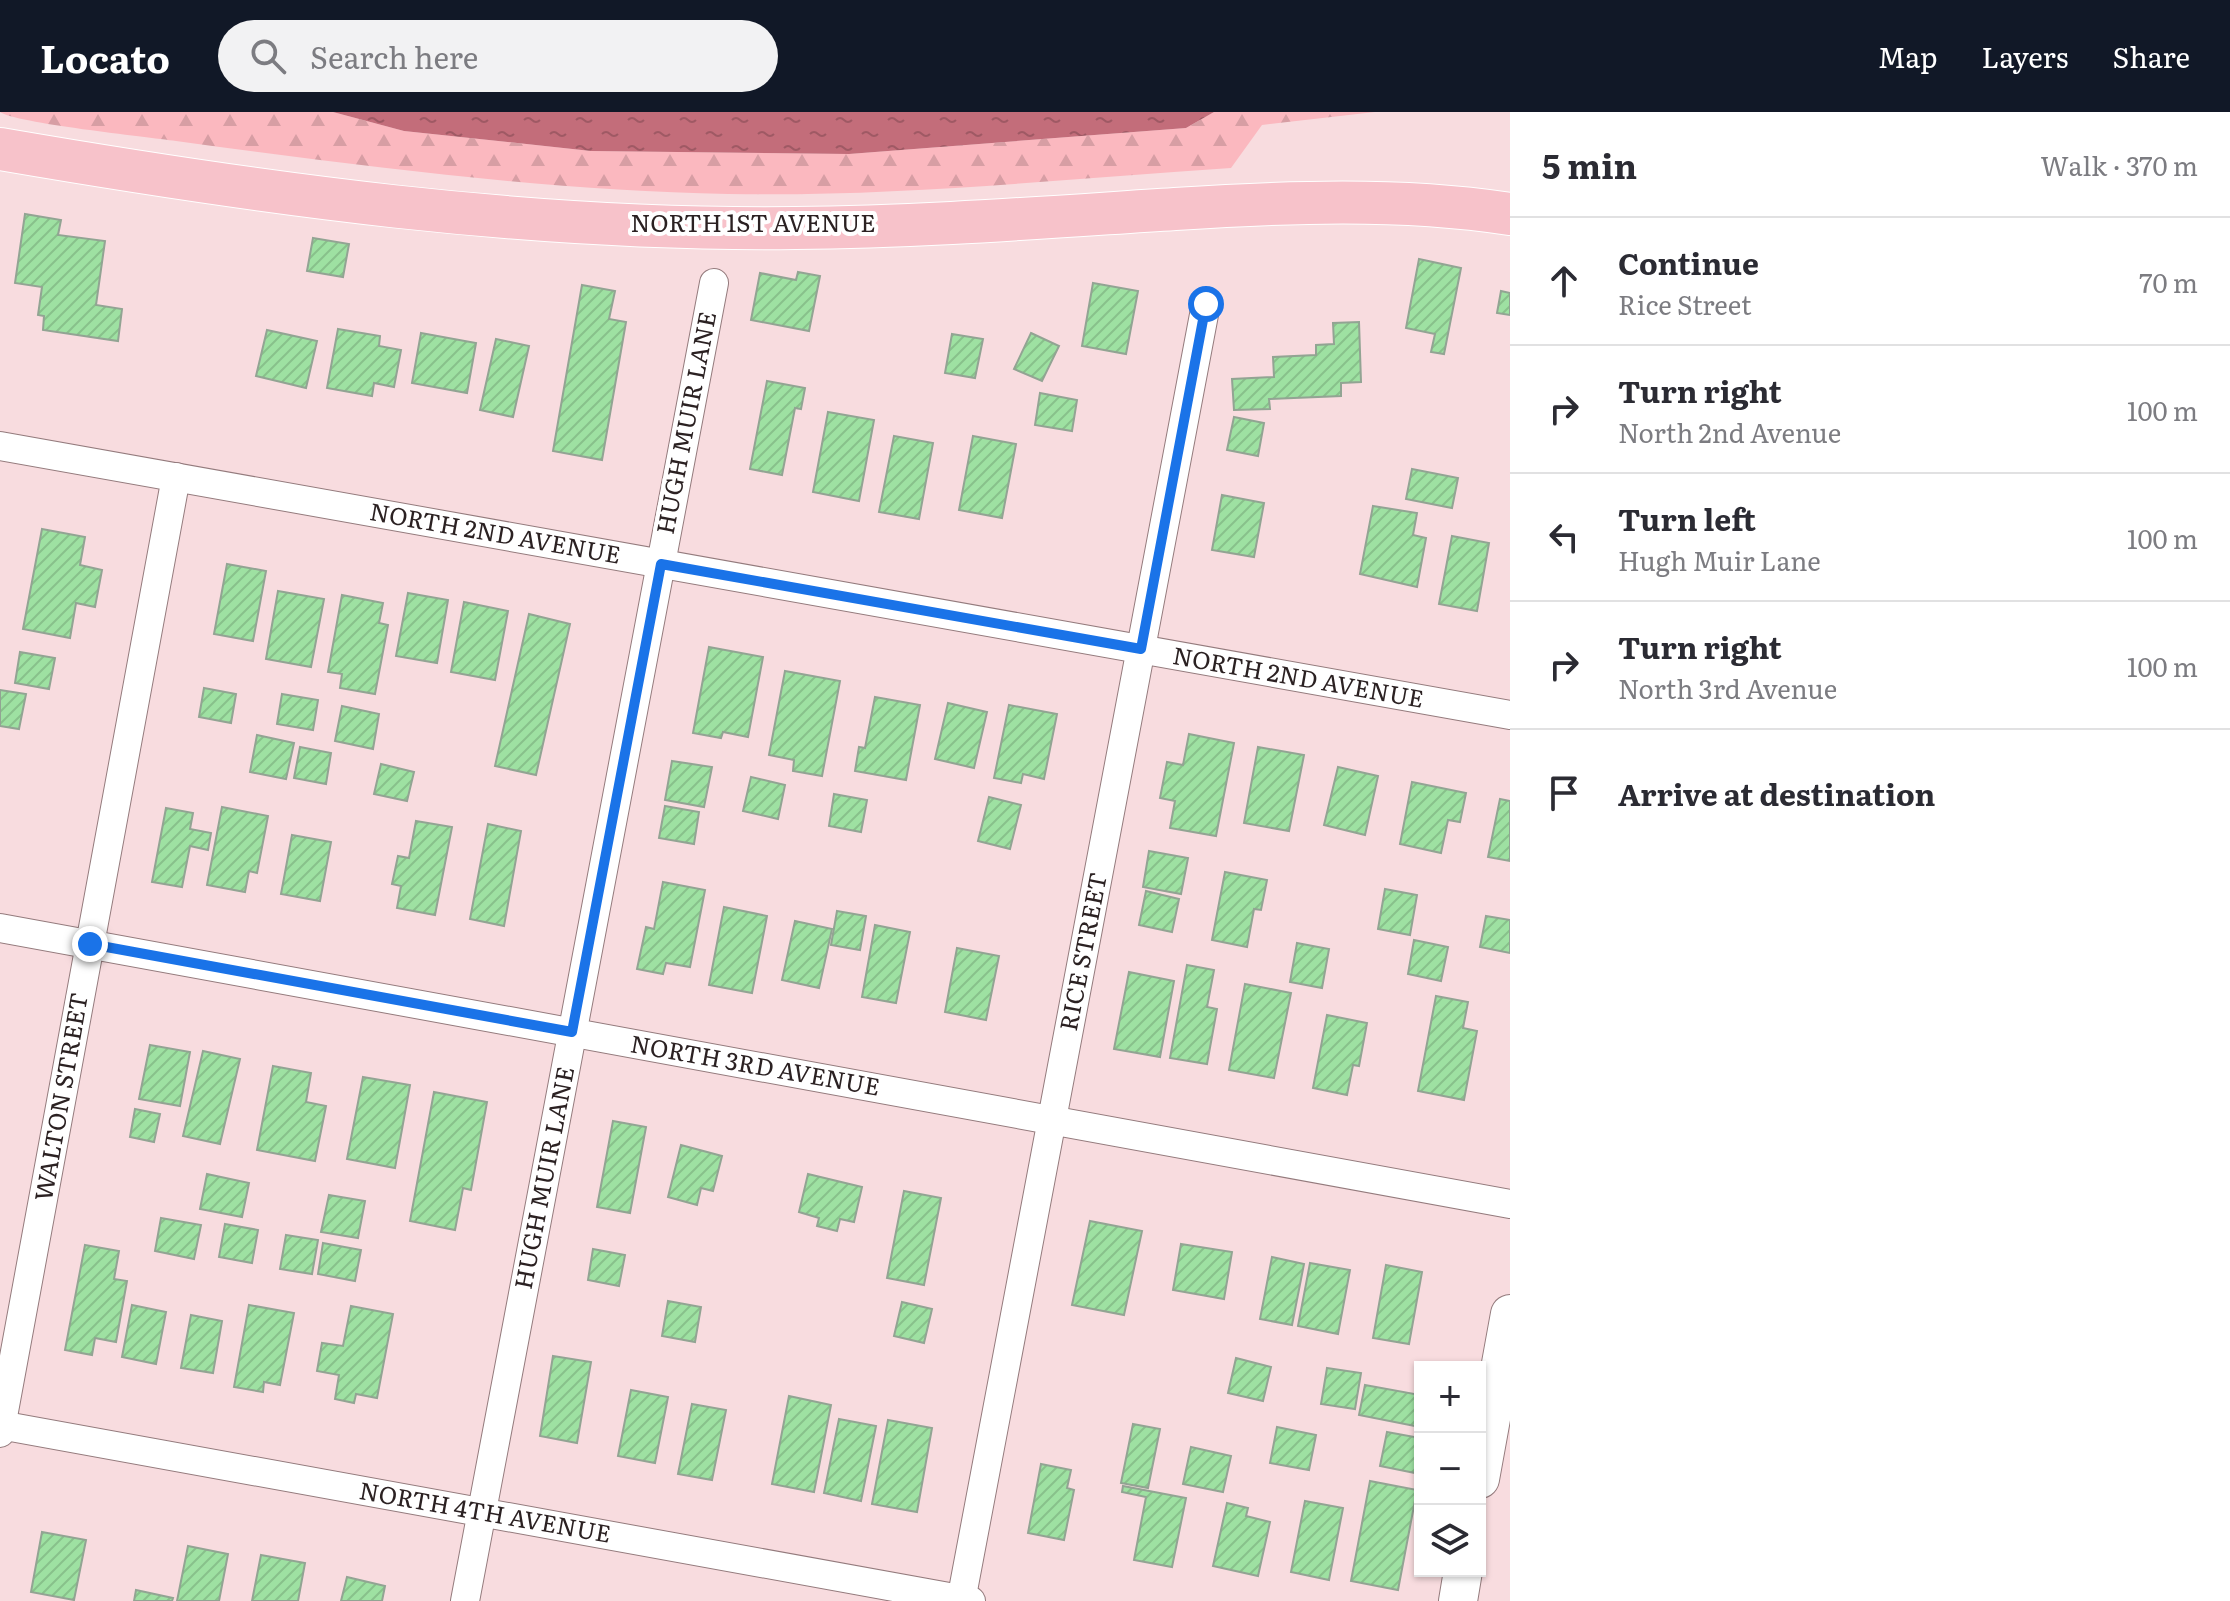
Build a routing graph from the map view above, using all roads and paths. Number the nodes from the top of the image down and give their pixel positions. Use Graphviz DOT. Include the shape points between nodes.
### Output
graph roads {
  1 [pos="0,149"];
  2 [pos="1510,214"];
  3 [pos="714,283"];
  4 [pos="1206,304"];
  5 [pos="0,446"];
  6 [pos="176,477"];
  7 [pos="661,564"];
  8 [pos="1141,649"];
  9 [pos="1510,715"];
  10 [pos="0,928"];
  11 [pos="90,944"];
  12 [pos="572,1032"];
  13 [pos="1052,1120"];
  14 [pos="1510,1204"];
  15 [pos="1510,1314"];
  16 [pos="0,1427"];
  17 [pos="1486,1446"];
  18 [pos="482,1512"];
  19 [pos="1462,1577"];
  20 [pos="964,1600"];
  21 [pos="465,1601"];
  22 [pos="1458,1601"];
  1 -- 2 [label="main road, NORTH 1ST AVENUE" via="340,200 681,228 828,227 1298,202"];
  3 -- 7 [label="street, HUGH MUIR LANE"];
  4 -- 8 [label="street, RICE STREET"];
  5 -- 6 [label="street, NORTH 2ND AVENUE"];
  6 -- 7 [label="street, NORTH 2ND AVENUE"];
  6 -- 11 [label="street, WALTON STREET"];
  7 -- 8 [label="street, NORTH 2ND AVENUE"];
  7 -- 12 [label="street, HUGH MUIR LANE"];
  8 -- 9 [label="street, NORTH 2ND AVENUE"];
  8 -- 13 [label="street, RICE STREET"];
  10 -- 11 [label="street, NORTH 3RD AVENUE"];
  11 -- 12 [label="street, NORTH 3RD AVENUE"];
  11 -- 16 [label="street, WALTON STREET"];
  12 -- 13 [label="street, NORTH 3RD AVENUE"];
  12 -- 18 [label="street, HUGH MUIR LANE"];
  13 -- 14 [label="street, NORTH 3RD AVENUE"];
  13 -- 20 [label="street, RICE STREET"];
  15 -- 17 [label="main road"];
  16 -- 18 [label="street, NORTH 4TH AVENUE"];
  18 -- 20 [label="street, NORTH 4TH AVENUE"];
  18 -- 21 [label="street, HUGH MUIR LANE"];
  19 -- 22 [label="main road"];
}
